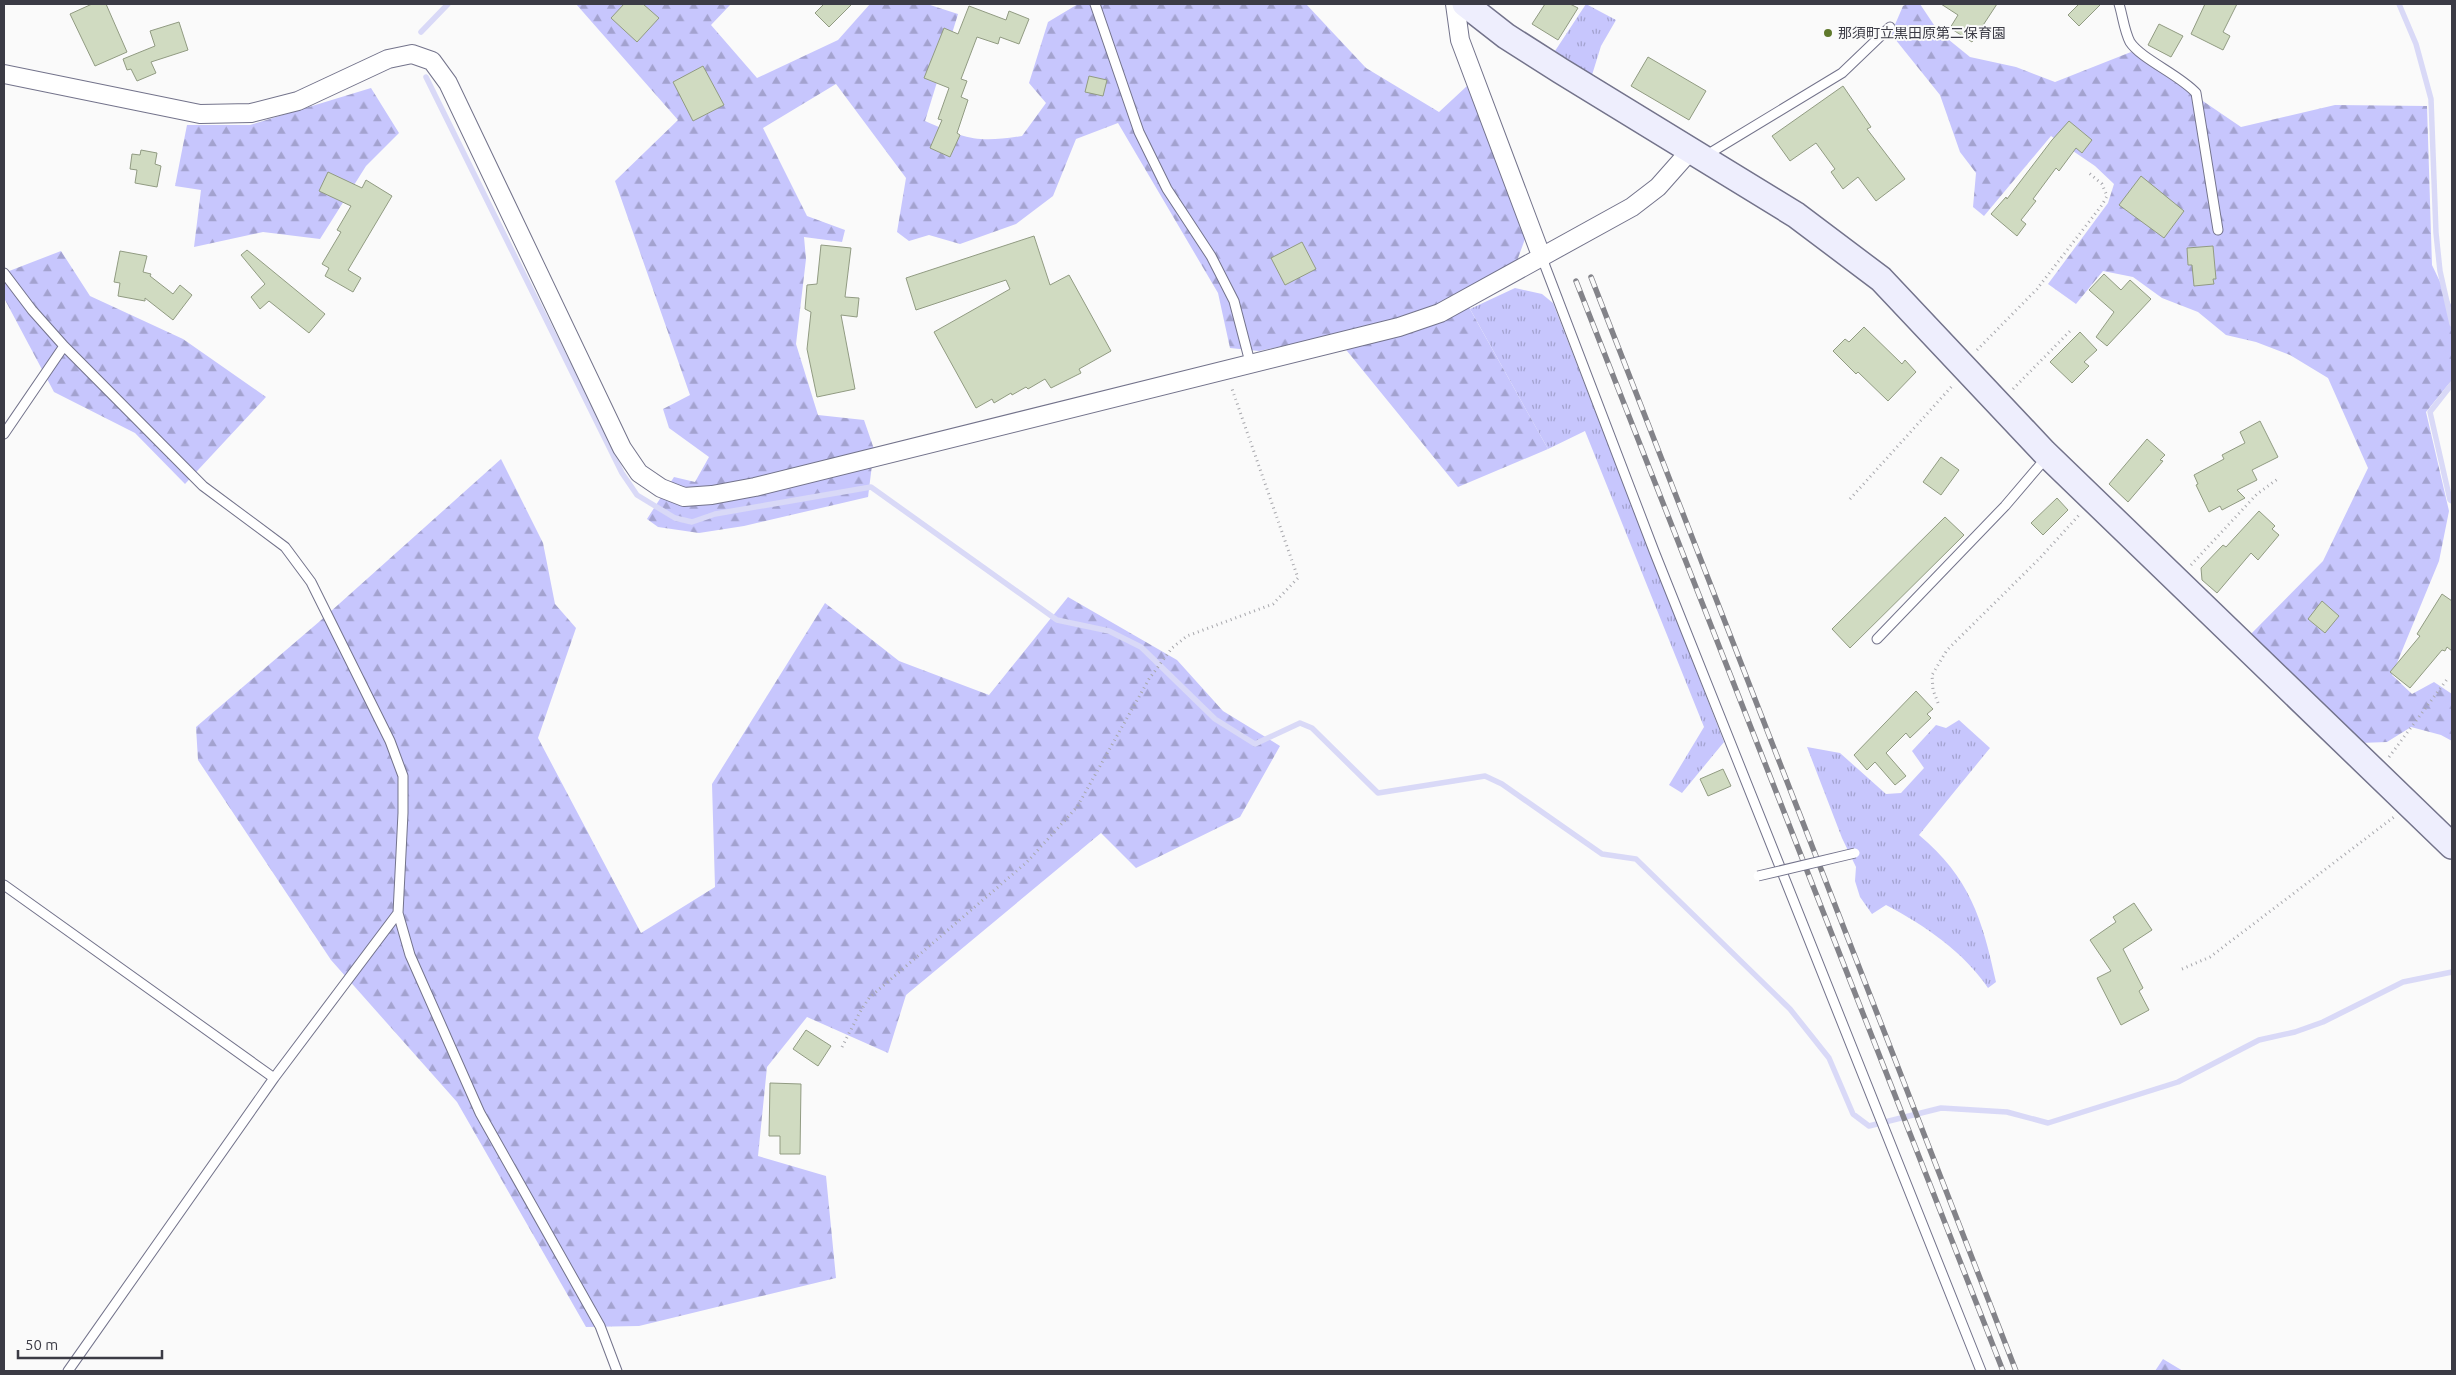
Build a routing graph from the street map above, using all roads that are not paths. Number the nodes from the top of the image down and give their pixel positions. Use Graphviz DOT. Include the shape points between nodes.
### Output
graph roads {
  1 [pos="1095,4"];
  2 [pos="1455,4"];
  3 [pos="1466,4"];
  4 [pos="2119,4"];
  5 [pos="1890,27"];
  6 [pos="4,74"];
  7 [pos="1695,155"];
  8 [pos="2218,230"];
  9 [pos="1542,258"];
  10 [pos="4,273"];
  11 [pos="64,346"];
  12 [pos="1251,366"];
  13 [pos="4,434"];
  14 [pos="2048,456"];
  15 [pos="1877,639"];
  16 [pos="2452,846"];
  17 [pos="1856,853"];
  18 [pos="1758,876"];
  19 [pos="4,885"];
  20 [pos="398,914"];
  21 [pos="274,1078"];
  22 [pos="68,1371"];
  23 [pos="617,1371"];
  24 [pos="1981,1371"];
  1 -- 12 [label="lane" via="1139,132 1167,188 1211,256 1234,301"];
  2 -- 9 [label="street" via="1460,40"];
  3 -- 7 [label="street" via="1506,36"];
  4 -- 8 [label="lane" via="2131,44 2196,93"];
  5 -- 7 [label="lane" via="1842,73"];
  6 -- 12 [label="street" via="200,114 251,113 298,101 388,59 412,54 432,61 448,82 622,448 639,473 661,488 684,497 755,487"];
  7 -- 9 [label="street" via="1632,207"];
  7 -- 14 [label="street" via="1796,215 1881,279"];
  9 -- 12 [label="street" via="1424,318"];
  9 -- 24 [label="lane" via="1658,560"];
  10 -- 11 [label="lane"];
  11 -- 13 [label="lane"];
  11 -- 20 [label="lane" via="203,486 284,547 311,582 390,742 402,776"];
  14 -- 15 [label="lane" via="1992,521"];
  14 -- 16 [label="street"];
  17 -- 18 [label="lane, bridge"];
  19 -- 21 [label="lane"];
  20 -- 21 [label="lane"];
  20 -- 23 [label="lane" via="410,955 480,1113 600,1326"];
  21 -- 22 [label="lane"];
}
